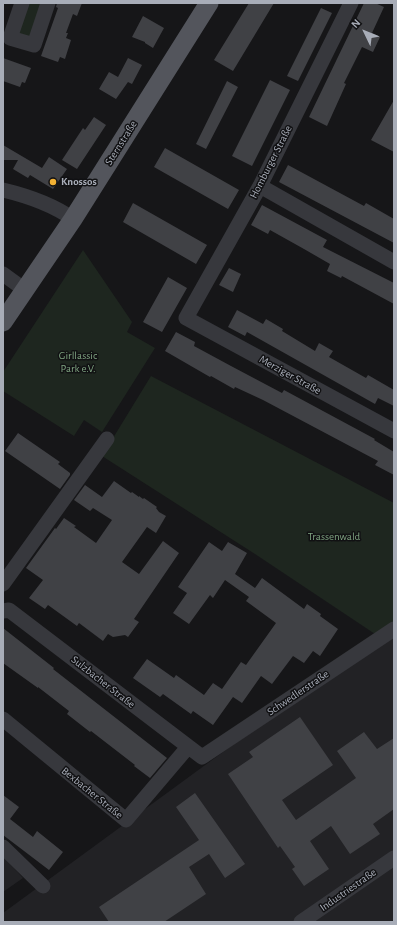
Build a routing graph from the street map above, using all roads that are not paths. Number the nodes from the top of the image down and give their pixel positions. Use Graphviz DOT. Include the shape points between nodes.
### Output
graph roads {
  1 [pos="22,3"];
  2 [pos="48,3"];
  3 [pos="210,3"];
  4 [pos="351,3"];
  5 [pos="260,186"];
  6 [pos="3,190"];
  7 [pos="73,218"];
  8 [pos="394,262"];
  9 [pos="3,274"];
  10 [pos="25,290"];
  11 [pos="186,318"];
  12 [pos="3,322"];
  13 [pos="394,431"];
  14 [pos="107,439"];
  15 [pos="3,584"];
  16 [pos="3,611"];
  17 [pos="394,629"];
  18 [pos="3,720"];
  19 [pos="188,747"];
  20 [pos="202,757"];
  21 [pos="3,846"];
  22 [pos="394,858"];
  23 [pos="43,886"];
  24 [pos="301,922"];
  1 -- 2 [label="street" via="10,38 34,46"];
  3 -- 7 [label="main road, Sternstraße"];
  4 -- 5 [label="street, Homburger Straße"];
  5 -- 8 [label="street"];
  5 -- 11 [label="street, Homburger Straße"];
  6 -- 7 [label="street" via="45,203"];
  7 -- 10 [label="main road, Sternstraße"];
  9 -- 10 [label="street"];
  10 -- 12 [label="main road, Sternstraße"];
  11 -- 13 [label="street, Merziger Straße"];
  14 -- 15 [label="street"];
  16 -- 19 [label="street, Sulzbacher Straße" via="10,610"];
  17 -- 20 [label="street, Schwedlerstraße"];
  18 -- 19 [label="street, Bexbacher Straße" via="126,820"];
  19 -- 20 [label="street, Sulzbacher Straße"];
  21 -- 23 [label="street"];
  22 -- 24 [label="street, Industriestraße"];
}
